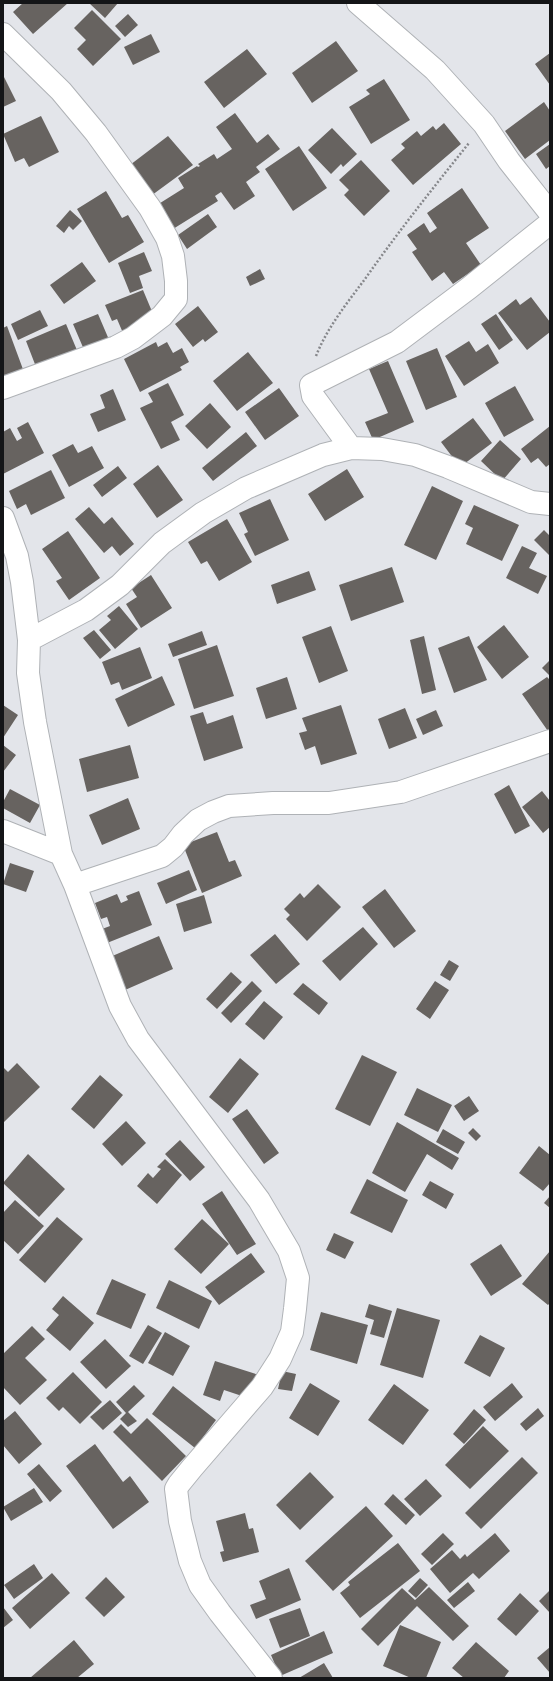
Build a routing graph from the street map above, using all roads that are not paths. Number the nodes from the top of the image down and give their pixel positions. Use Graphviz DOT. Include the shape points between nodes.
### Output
graph roads {
  1 [pos="358,3"];
  2 [pos="3,34"];
  3 [pos="550,213"];
  4 [pos="550,223"];
  5 [pos="3,388"];
  6 [pos="351,448"];
  7 [pos="550,504"];
  8 [pos="3,518"];
  9 [pos="29,640"];
  10 [pos="550,741"];
  11 [pos="3,831"];
  12 [pos="61,854"];
  13 [pos="75,885"];
  14 [pos="271,1678"];
  1 -- 3 [label="street" via="435,70 484,124 508,161"];
  2 -- 5 [label="street" via="61,91 96,133 150,208 167,238 173,256 176,299 162,316 133,338 116,347"];
  4 -- 6 [label="street" via="397,342 311,385 313,396"];
  6 -- 7 [label="street" via="382,449 415,455 531,502"];
  6 -- 9 [label="street" via="323,455 246,488 203,513 162,544 120,585 86,610"];
  8 -- 9 [label="street" via="17,556"];
  9 -- 12 [label="street" via="28,673 35,722"];
  10 -- 13 [label="street" via="402,792 329,803 229,806 198,820 162,856"];
  11 -- 12 [label="street"];
  12 -- 13 [label="street"];
  13 -- 14 [label="street" via="120,1006 138,1039 258,1200 289,1251 298,1278 292,1332 280,1359 262,1387 176,1489 180,1521 190,1561 200,1585"];
}
